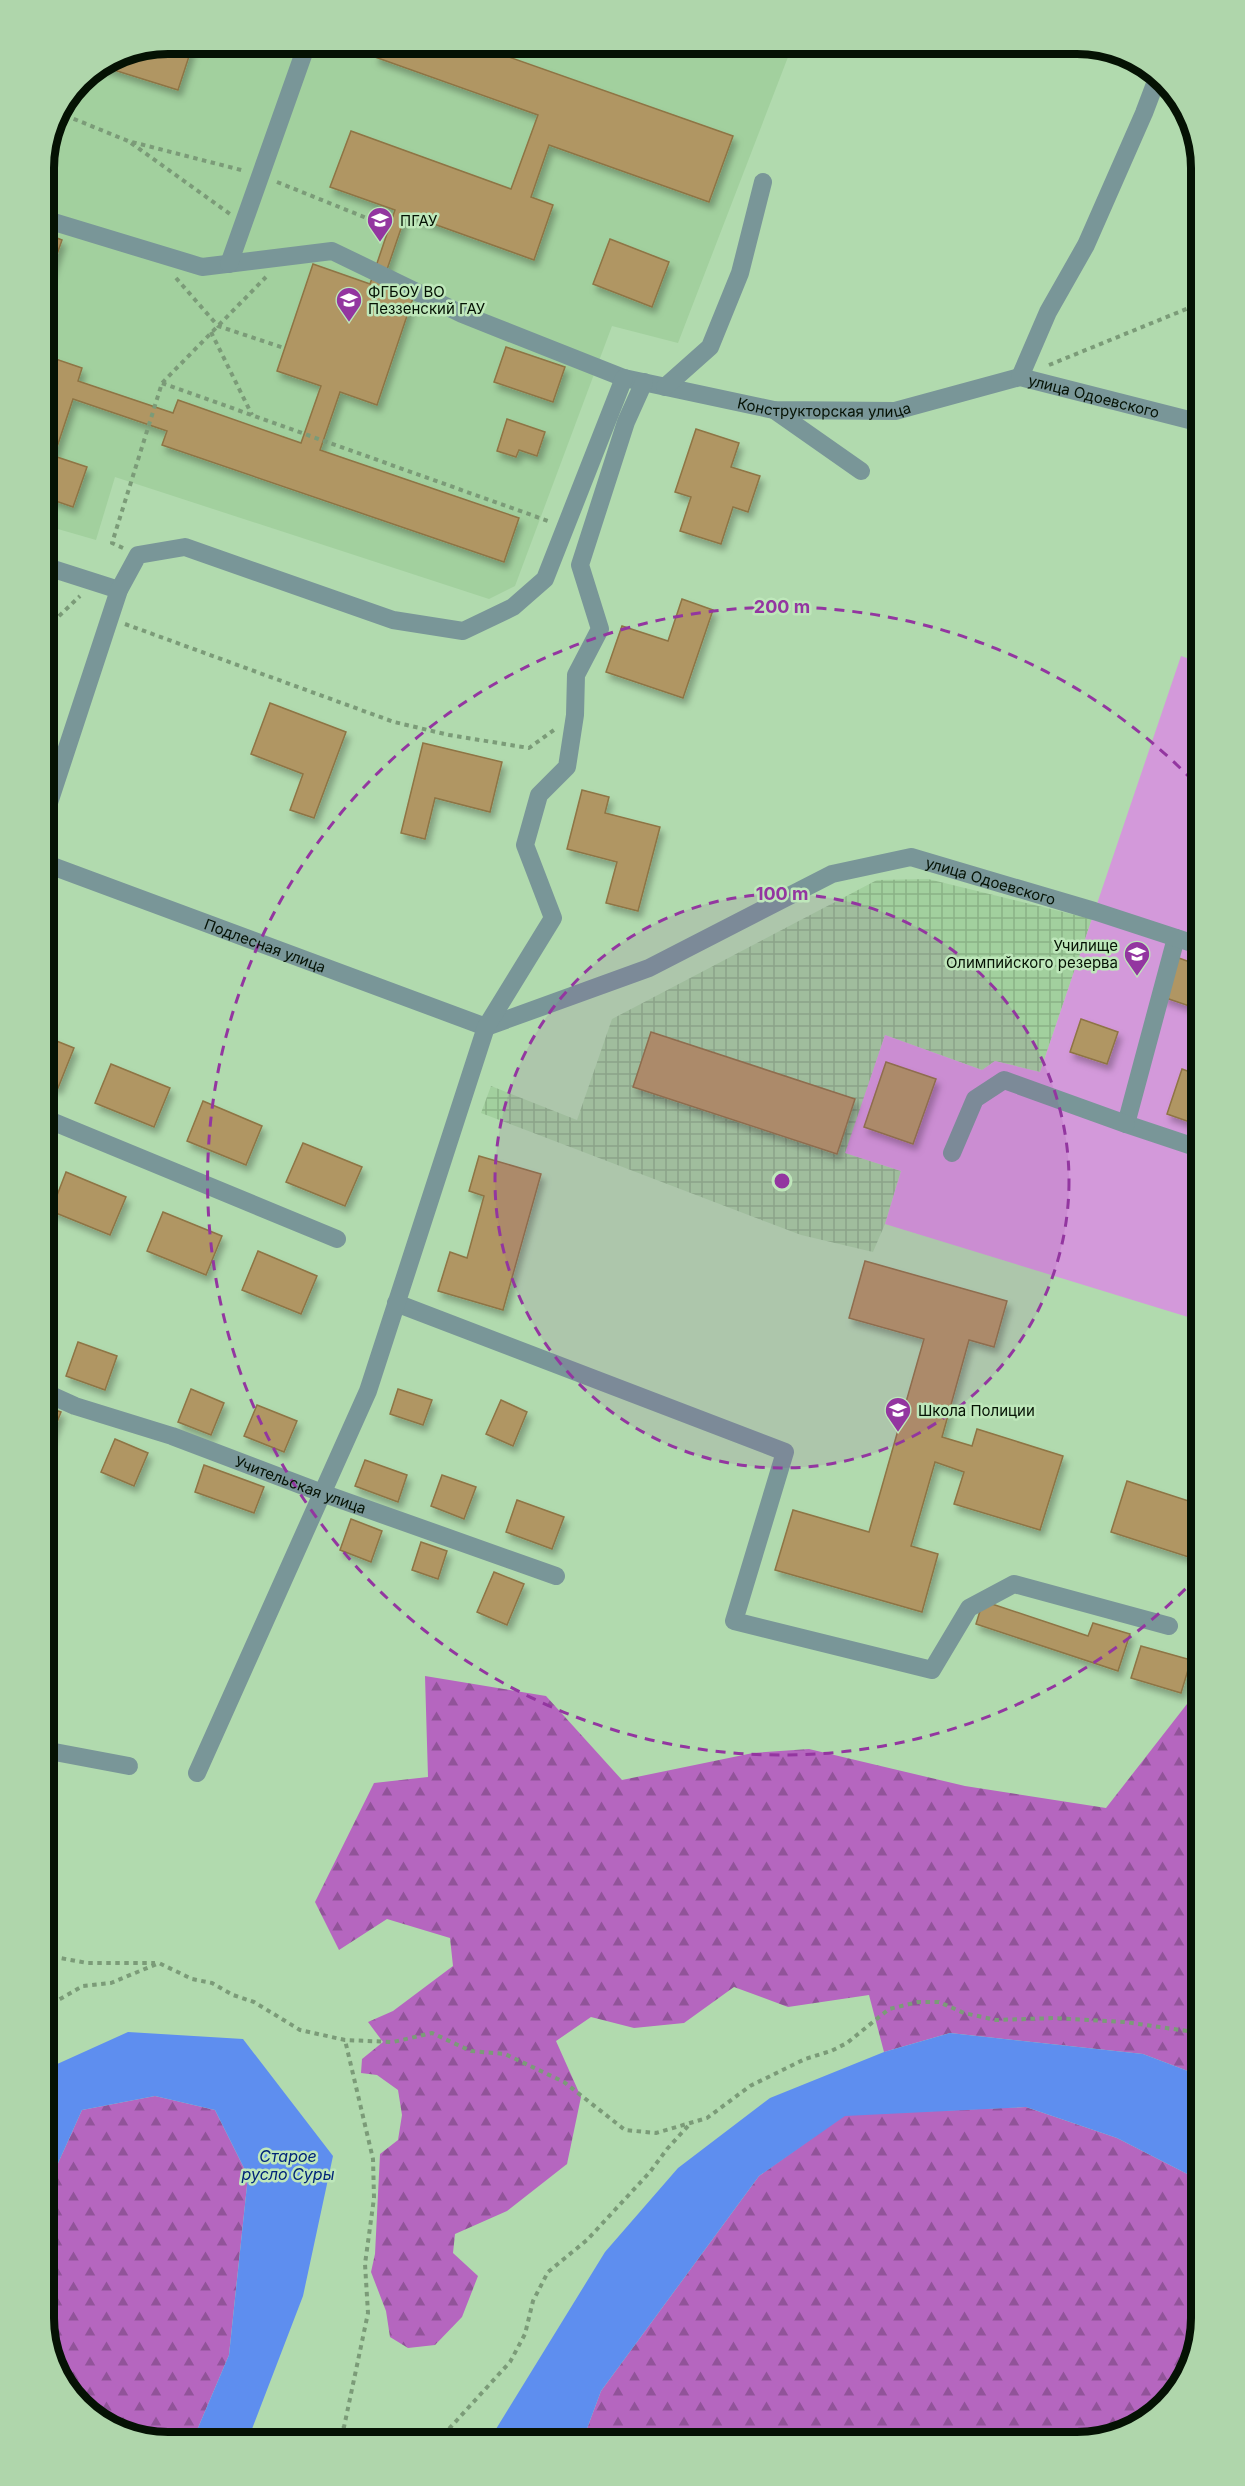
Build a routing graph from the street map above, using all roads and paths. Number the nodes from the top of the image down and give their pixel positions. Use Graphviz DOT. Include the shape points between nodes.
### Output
graph roads {
  1 [pos="303,54"];
  2 [pos="1155,84"];
  3 [pos="67,116"];
  4 [pos="128,141"];
  5 [pos="260,175"];
  6 [pos="763,182"];
  7 [pos="54,222"];
  8 [pos="243,224"];
  9 [pos="389,227"];
  10 [pos="285,257"];
  11 [pos="229,264"];
  12 [pos="175,277"];
  13 [pos="1191,307"];
  14 [pos="218,326"];
  15 [pos="211,332"];
  16 [pos="284,348"];
  17 [pos="1020,377"];
  18 [pos="624,378"];
  19 [pos="644,382"];
  20 [pos="162,383"];
  21 [pos="665,387"];
  22 [pos="774,410"];
  23 [pos="252,416"];
  24 [pos="1191,420"];
  25 [pos="861,471"];
  26 [pos="565,527"];
  27 [pos="138,555"];
  28 [pos="54,569"];
  29 [pos="93,582"];
  30 [pos="119,591"];
  31 [pos="54,618"];
  32 [pos="111,619"];
  33 [pos="575,716"];
  34 [pos="54,788"];
  35 [pos="54,867"];
  36 [pos="1176,938"];
  37 [pos="1191,943"];
  38 [pos="486,1027"];
  39 [pos="54,1122"];
  40 [pos="1126,1124"];
  41 [pos="1191,1145"];
  42 [pos="952,1153"];
  43 [pos="337,1239"];
  44 [pos="396,1303"];
  45 [pos="54,1397"];
  46 [pos="322,1493"];
  47 [pos="556,1576"];
  48 [pos="1169,1626"];
  49 [pos="54,1752"];
  50 [pos="129,1766"];
  51 [pos="197,1773"];
  52 [pos="54,1956"];
  53 [pos="159,1963"];
  54 [pos="54,2002"];
  55 [pos="1191,2032"];
  56 [pos="345,2040"];
  57 [pos="689,2125"];
  58 [pos="340,2432"];
  59 [pos="446,2432"];
  1 -- 5 [label="street"];
  2 -- 17 [label="street" via="1086,245 1048,312"];
  3 -- 4 [label="path"];
  4 -- 5 [label="path"];
  4 -- 8 [label="path"];
  5 -- 8 [label="street"];
  5 -- 9 [label="path"];
  6 -- 21 [label="street" via="740,273 710,347"];
  7 -- 11 [label="street, Конструкторская улица" via="202,267"];
  8 -- 11 [label="street"];
  10 -- 11 [label="street, Конструкторская улица"];
  10 -- 14 [label="path"];
  10 -- 18 [label="street, Конструкторская улица" via="332,251 462,314"];
  12 -- 14 [label="path"];
  13 -- 17 [label="path"];
  14 -- 15 [label="path"];
  14 -- 16 [label="path"];
  15 -- 20 [label="path"];
  15 -- 23 [label="path"];
  17 -- 22 [label="street, Конструкторская улица" via="896,411"];
  17 -- 24 [label="street, улица Одоевского"];
  18 -- 19 [label="street, Конструкторская улица"];
  18 -- 26 [label="street"];
  19 -- 21 [label="street, Конструкторская улица"];
  19 -- 33 [label="street" via="626,422 580,565 600,629 576,675"];
  20 -- 23 [label="path"];
  20 -- 27 [label="path" via="112,543"];
  21 -- 22 [label="street, Конструкторская улица"];
  22 -- 25 [label="street"];
  23 -- 26 [label="path"];
  26 -- 27 [label="street" via="545,579 513,607 463,630 393,620 185,547"];
  27 -- 30 [label="street"];
  28 -- 29 [label="street"];
  29 -- 30 [label="street"];
  29 -- 31 [label="path"];
  30 -- 32 [label="street"];
  32 -- 33 [label="path" via="394,722 449,735 529,748"];
  32 -- 34 [label="street"];
  33 -- 38 [label="street" via="567,767 539,795 525,845 553,918"];
  35 -- 38 [label="street, Подлесная улица"];
  36 -- 37 [label="street, улица Одоевского"];
  36 -- 38 [label="street, улица Одоевского" via="910,857 832,874 649,969"];
  36 -- 40 [label="street"];
  38 -- 44 [label="street"];
  39 -- 43 [label="street"];
  40 -- 41 [label="street"];
  40 -- 42 [label="street" via="1004,1080 975,1100"];
  44 -- 46 [label="street" via="368,1391"];
  44 -- 48 [label="street" via="785,1452 734,1621 932,1670 969,1608 1014,1584"];
  45 -- 46 [label="street, Учительская улица"];
  46 -- 47 [label="street, Учительская улица"];
  46 -- 51 [label="street"];
  49 -- 50 [label="street"];
  52 -- 53 [label="path" via="87,1963"];
  53 -- 54 [label="path" via="111,1983 82,1986"];
  53 -- 56 [label="path" via="254,2002 300,2030"];
  55 -- 57 [label="path" via="1102,2020 996,2020 939,2002 918,2002 889,2009 847,2043 750,2086 707,2118"];
  56 -- 57 [label="path" via="393,2042 432,2033 471,2051 505,2054 564,2082 625,2130 656,2133"];
  56 -- 58 [label="path" via="373,2159 374,2198 365,2264 368,2313 344,2427"];
  57 -- 59 [label="path" via="587,2240 548,2272 510,2362"];
}
